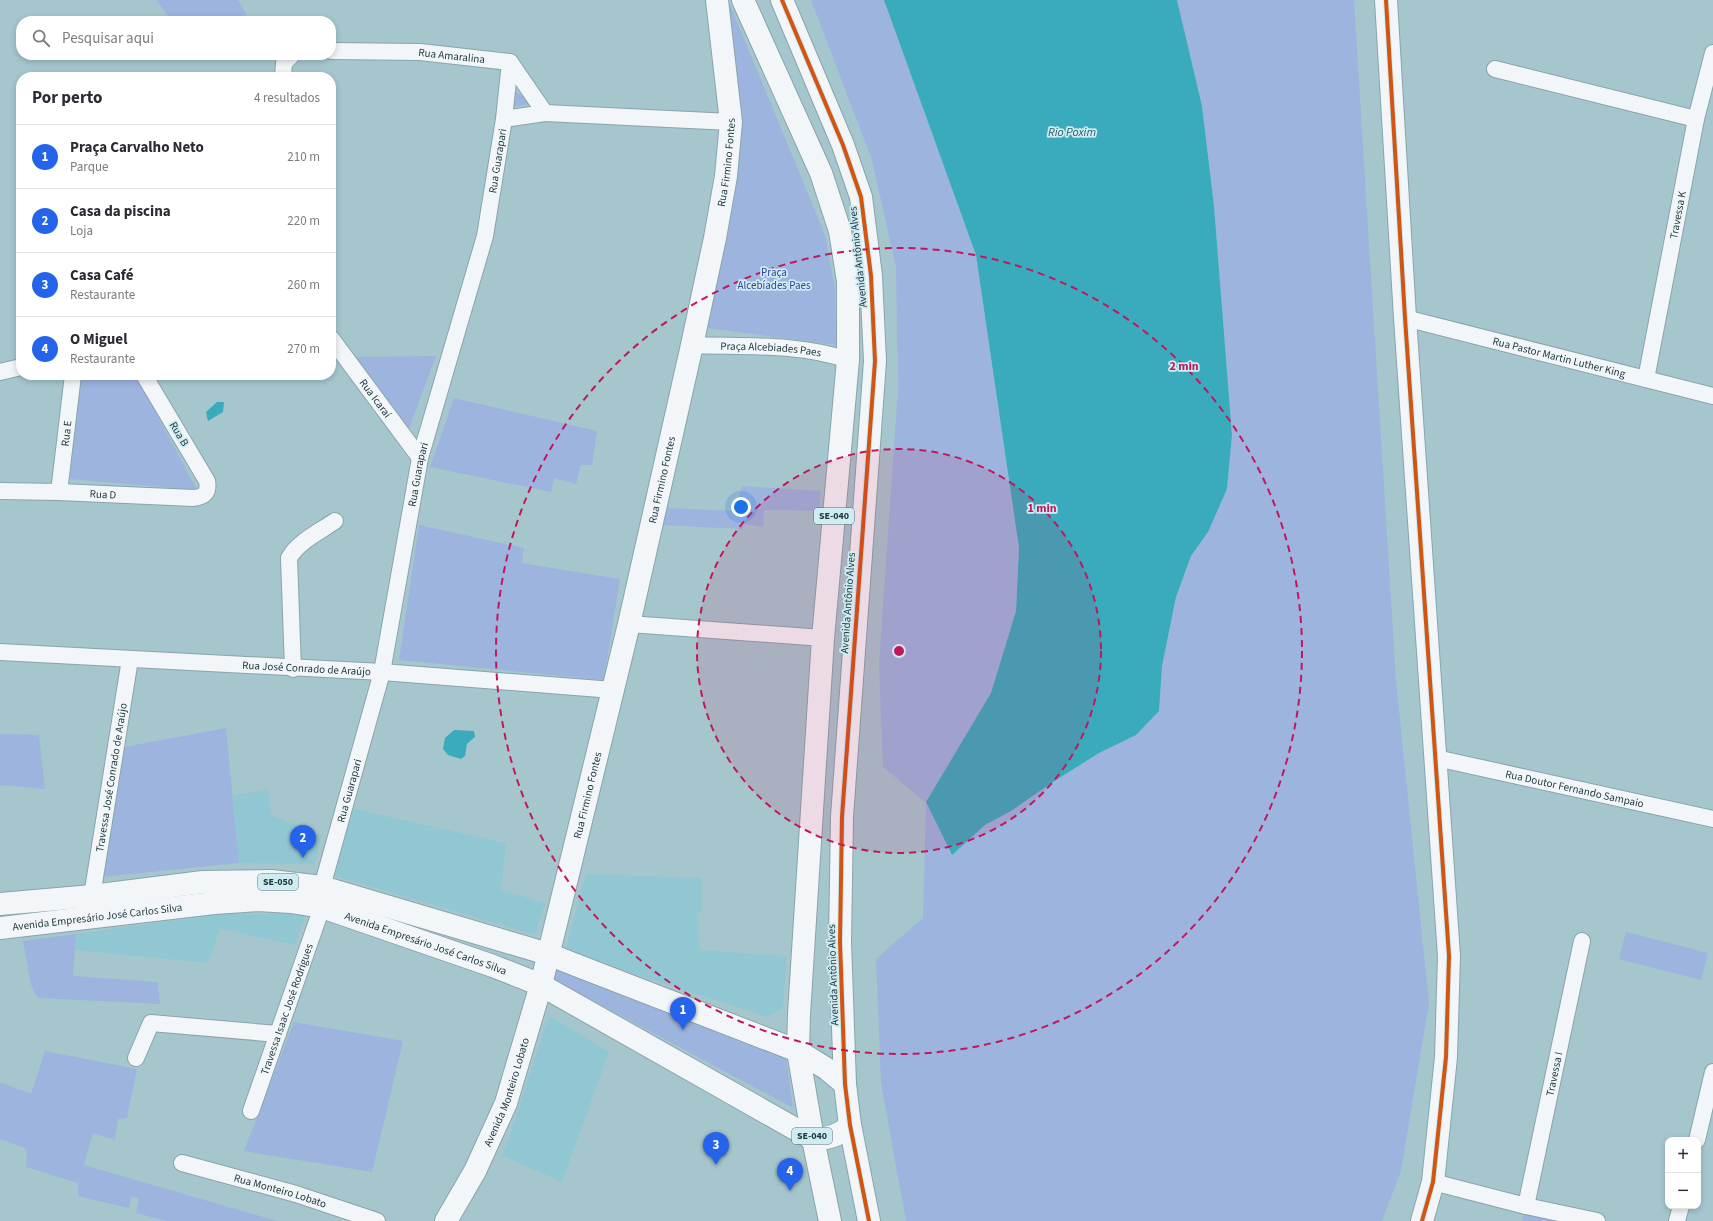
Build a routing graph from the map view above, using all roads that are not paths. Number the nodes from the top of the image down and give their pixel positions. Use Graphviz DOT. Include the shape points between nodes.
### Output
graph roads {
  1 [pos="717,0"];
  2 [pos="743,0"];
  3 [pos="782,0"];
  4 [pos="1386,0"];
  5 [pos="336,51"];
  6 [pos="1713,53"];
  7 [pos="287,60"];
  8 [pos="510,62"];
  9 [pos="1495,69"];
  10 [pos="283,72"];
  11 [pos="545,114"];
  12 [pos="504,119"];
  13 [pos="1696,119"];
  14 [pos="730,122"];
  15 [pos="1406,318"];
  16 [pos="336,345"];
  17 [pos="692,345"];
  18 [pos="848,360"];
  19 [pos="16,368"];
  20 [pos="0,372"];
  21 [pos="1646,379"];
  22 [pos="72,380"];
  23 [pos="147,380"];
  24 [pos="1713,396"];
  25 [pos="420,458"];
  26 [pos="0,491"];
  27 [pos="60,492"];
  28 [pos="205,494"];
  29 [pos="334,521"];
  30 [pos="629,624"];
  31 [pos="823,638"];
  32 [pos="0,652"];
  33 [pos="130,659"];
  34 [pos="293,668"];
  35 [pos="382,672"];
  36 [pos="613,690"];
  37 [pos="1436,758"];
  38 [pos="1713,819"];
  39 [pos="92,896"];
  40 [pos="322,897"];
  41 [pos="0,904"];
  42 [pos="0,928"];
  43 [pos="1582,941"];
  44 [pos="548,954"];
  45 [pos="541,985"];
  46 [pos="278,1034"];
  47 [pos="798,1051"];
  48 [pos="136,1058"];
  49 [pos="1713,1072"];
  50 [pos="846,1084"];
  51 [pos="251,1111"];
  52 [pos="850,1125"];
  53 [pos="1698,1137"];
  54 [pos="813,1138"];
  55 [pos="182,1163"];
  56 [pos="1433,1182"];
  57 [pos="1526,1206"];
  58 [pos="1680,1209"];
  59 [pos="377,1221"];
  60 [pos="446,1221"];
  61 [pos="830,1221"];
  62 [pos="869,1221"];
  63 [pos="1422,1221"];
  64 [pos="1597,1221"];
  65 [pos="1677,1221"];
  1 -- 14 [label="main road, Rua Firmino Fontes"];
  2 -- 18 [label="main road, Avenida Antônio Alves / SE-040" via="821,173 840,231 848,280"];
  3 -- 50 [label="main road, Avenida Antônio Alves / SE-040" via="843,145 861,197 871,276 875,361 842,817 840,942"];
  4 -- 15 [label="main road"];
  5 -- 8 [label="street, Rua Amaralina" via="420,52"];
  6 -- 13 [label="street, Travessa K"];
  7 -- 10 [label="street"];
  8 -- 11 [label="street"];
  8 -- 12 [label="street, Rua Guarapari"];
  9 -- 13 [label="street"];
  11 -- 12 [label="street"];
  11 -- 14 [label="street"];
  12 -- 25 [label="street, Rua Guarapari" via="485,236"];
  13 -- 21 [label="street, Travessa K"];
  14 -- 17 [label="main road, Rua Firmino Fontes" via="726,176"];
  15 -- 21 [label="street, Rua Pastor Martin Luther King"];
  15 -- 37 [label="main road"];
  16 -- 25 [label="street, Rua Icaraí"];
  17 -- 18 [label="street, Praça Alcebiades Paes" via="807,350"];
  17 -- 30 [label="main road, Rua Firmino Fontes"];
  18 -- 31 [label="main road, Avenida Antônio Alves / SE-040"];
  19 -- 20 [label="street"];
  21 -- 24 [label="street, Rua Pastor Martin Luther King"];
  22 -- 27 [label="street, Rua E"];
  23 -- 28 [label="street, Rua B" via="207,481 208,488"];
  25 -- 35 [label="street, Rua Guarapari"];
  26 -- 27 [label="street, Rua D"];
  27 -- 28 [label="street, Rua D" via="193,498"];
  29 -- 34 [label="street" via="301,544 289,558"];
  30 -- 31 [label="street"];
  30 -- 36 [label="main road, Rua Firmino Fontes"];
  31 -- 47 [label="main road, Avenida Antônio Alves / SE-040"];
  32 -- 33 [label="street, Rua José Conrado de Araújo"];
  33 -- 34 [label="street, Rua José Conrado de Araújo"];
  33 -- 39 [label="street, Travessa José Conrado de Araújo"];
  34 -- 35 [label="street, Rua José Conrado de Araújo"];
  35 -- 36 [label="street, Rua José Conrado de Araújo"];
  35 -- 40 [label="street, Rua Guarapari"];
  36 -- 44 [label="main road, Rua Firmino Fontes"];
  37 -- 38 [label="street, Rua Doutor Fernando Sampaio"];
  37 -- 56 [label="main road" via="1449,956 1446,1057"];
  39 -- 40 [label="main road, Avenida Empresário José Carlos Silva / SE-050" via="203,882 271,881"];
  39 -- 41 [label="main road, Avenida Empresário José Carlos Silva / SE-050"];
  40 -- 42 [label="main road, Avenida Empresário José Carlos Silva" via="221,902"];
  40 -- 44 [label="main road, Avenida Empresário José Carlos Silva / SE-050"];
  40 -- 45 [label="main road, Avenida Empresário José Carlos Silva"];
  40 -- 46 [label="street, Travessa Isaac José Rodrigues"];
  43 -- 57 [label="street, Travessa I"];
  44 -- 45 [label="main road, Avenida Monteiro Lobato"];
  44 -- 47 [label="main road, Avenida Empresário José Carlos Silva"];
  45 -- 54 [label="main road, Avenida Empresário José Carlos Silva"];
  45 -- 60 [label="main road, Avenida Monteiro Lobato" via="506,1103 475,1171"];
  46 -- 48 [label="street" via="151,1023"];
  46 -- 51 [label="street, Travessa Isaac José Rodrigues"];
  47 -- 50 [label="main road, Avenida Empresário José Carlos Silva"];
  47 -- 54 [label="main road, Avenida Antônio Alves / SE-040"];
  49 -- 53 [label="street"];
  50 -- 52 [label="main road, Avenida Antônio Alves / SE-040"];
  52 -- 54 [label="main road" via="836,1136"];
  52 -- 62 [label="main road, Avenida Antônio Alves / SE-040"];
  54 -- 61 [label="main road, Avenida Antônio Alves / SE-040"];
  55 -- 59 [label="street, Rua Monteiro Lobato" via="338,1207"];
  56 -- 57 [label="street"];
  56 -- 63 [label="main road"];
  57 -- 64 [label="street"];
  58 -- 65 [label="street"];
}
